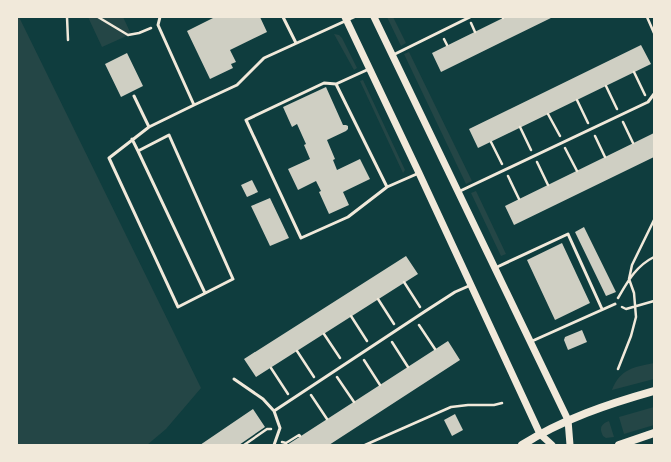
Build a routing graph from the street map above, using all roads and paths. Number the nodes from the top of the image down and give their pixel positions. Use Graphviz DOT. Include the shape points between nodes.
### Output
graph roads {
  1 [pos="67,17"];
  2 [pos="98,17"];
  3 [pos="160,17"];
  4 [pos="283,17"];
  5 [pos="374,17"];
  6 [pos="470,17"];
  7 [pos="647,17"];
  8 [pos="349,18"];
  9 [pos="158,25"];
  10 [pos="654,33"];
  11 [pos="68,40"];
  12 [pos="296,43"];
  13 [pos="393,55"];
  14 [pos="370,69"];
  15 [pos="336,84"];
  16 [pos="654,94"];
  17 [pos="134,96"];
  18 [pos="194,106"];
  19 [pos="149,126"];
  20 [pos="132,139"];
  21 [pos="138,151"];
  22 [pos="419,173"];
  23 [pos="386,188"];
  24 [pos="458,192"];
  25 [pos="654,220"];
  26 [pos="654,257"];
  27 [pos="495,268"];
  28 [pos="630,279"];
  29 [pos="404,282"];
  30 [pos="471,285"];
  31 [pos="205,293"];
  32 [pos="378,299"];
  33 [pos="654,301"];
  34 [pos="615,304"];
  35 [pos="635,307"];
  36 [pos="602,309"];
  37 [pos="424,312"];
  38 [pos="351,316"];
  39 [pos="414,318"];
  40 [pos="398,329"];
  41 [pos="324,334"];
  42 [pos="388,336"];
  43 [pos="530,342"];
  44 [pos="371,346"];
  45 [pos="435,349"];
  46 [pos="297,351"];
  47 [pos="360,354"];
  48 [pos="344,364"];
  49 [pos="408,366"];
  50 [pos="271,368"];
  51 [pos="618,369"];
  52 [pos="333,371"];
  53 [pos="234,378"];
  54 [pos="317,382"];
  55 [pos="380,385"];
  56 [pos="307,389"];
  57 [pos="654,391"];
  58 [pos="291,399"];
  59 [pos="354,402"];
  60 [pos="502,403"];
  61 [pos="274,411"];
  62 [pos="327,419"];
  63 [pos="568,420"];
  64 [pos="280,428"];
  65 [pos="540,434"];
  66 [pos="654,434"];
  67 [pos="300,436"];
  68 [pos="276,440"];
  69 [pos="244,445"];
  70 [pos="274,445"];
  71 [pos="365,445"];
  72 [pos="522,445"];
  73 [pos="552,445"];
  74 [pos="570,445"];
  75 [pos="619,445"];
  1 -- 11 [label="path"];
  2 -- 9 [label="path" via="128,35"];
  3 -- 9 [label="lane"];
  4 -- 12 [label="lane"];
  5 -- 13 [label="street"];
  6 -- 13 [label="lane"];
  7 -- 10 [label="path"];
  8 -- 12 [label="lane"];
  8 -- 14 [label="street"];
  9 -- 18 [label="lane"];
  12 -- 18 [label="lane" via="264,58 237,85"];
  13 -- 24 [label="street"];
  14 -- 15 [label="lane"];
  14 -- 22 [label="street"];
  15 -- 23 [label="lane"];
  15 -- 23 [label="lane" via="324,83 246,120 301,238 348,217"];
  16 -- 24 [label="lane" via="648,102"];
  17 -- 19 [label="lane"];
  18 -- 19 [label="lane"];
  19 -- 20 [label="lane"];
  20 -- 21 [label="lane"];
  20 -- 31 [label="lane" via="109,158 178,307"];
  21 -- 31 [label="lane"];
  21 -- 31 [label="lane" via="169,135 233,280"];
  22 -- 23 [label="lane"];
  22 -- 30 [label="street"];
  24 -- 27 [label="street"];
  25 -- 28 [label="path" via="632,265"];
  26 -- 28 [label="path" via="636,270"];
  27 -- 36 [label="lane" via="568,234"];
  27 -- 43 [label="street"];
  28 -- 34 [label="path"];
  28 -- 35 [label="path"];
  29 -- 37 [label="path"];
  30 -- 37 [label="lane"];
  30 -- 65 [label="street"];
  32 -- 40 [label="path"];
  33 -- 35 [label="path"];
  34 -- 35 [label="path" via="626,309"];
  34 -- 36 [label="lane"];
  35 -- 51 [label="path" via="636,317 631,336"];
  36 -- 43 [label="lane"];
  37 -- 39 [label="lane"];
  38 -- 44 [label="path"];
  39 -- 40 [label="lane"];
  39 -- 45 [label="path"];
  40 -- 42 [label="lane"];
  41 -- 48 [label="path"];
  42 -- 44 [label="lane"];
  42 -- 49 [label="path"];
  43 -- 63 [label="street"];
  44 -- 47 [label="lane"];
  46 -- 54 [label="path"];
  47 -- 48 [label="lane"];
  47 -- 55 [label="path"];
  48 -- 52 [label="lane"];
  50 -- 58 [label="path"];
  52 -- 54 [label="lane"];
  52 -- 59 [label="path"];
  53 -- 61 [label="lane" via="263,399"];
  54 -- 56 [label="lane"];
  56 -- 58 [label="lane"];
  56 -- 62 [label="path"];
  57 -- 63 [label="main road"];
  58 -- 61 [label="lane"];
  60 -- 71 [label="path" via="451,407"];
  61 -- 64 [label="lane"];
  63 -- 65 [label="main road"];
  63 -- 74 [label="street"];
  64 -- 68 [label="lane"];
  64 -- 69 [label="path" via="267,429"];
  65 -- 72 [label="main road"];
  65 -- 73 [label="street"];
  66 -- 75 [label="main road"];
  67 -- 68 [label="path" via="286,443"];
  68 -- 70 [label="lane"];
}
